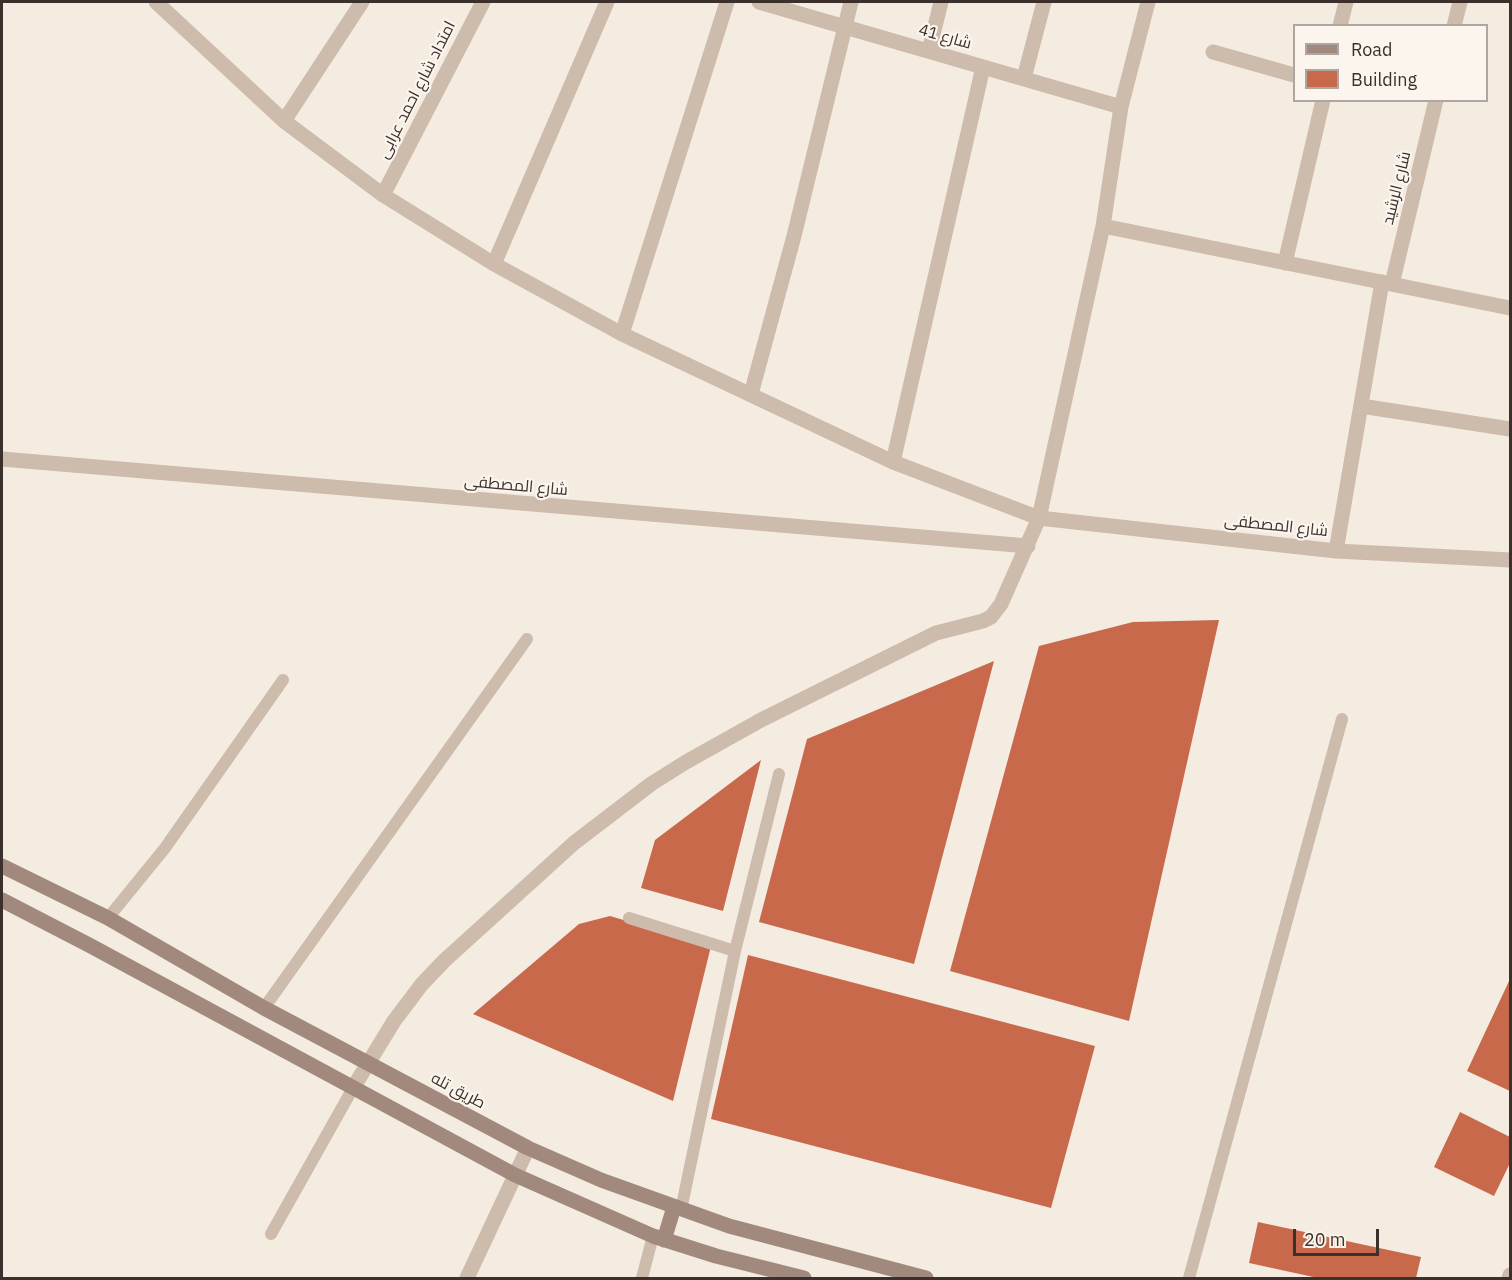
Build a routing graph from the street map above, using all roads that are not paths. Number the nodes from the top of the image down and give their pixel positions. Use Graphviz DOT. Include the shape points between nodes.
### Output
graph roads {
  1 [pos="156,2"];
  2 [pos="362,2"];
  3 [pos="483,2"];
  4 [pos="607,2"];
  5 [pos="727,2"];
  6 [pos="759,2"];
  7 [pos="851,2"];
  8 [pos="941,2"];
  9 [pos="1044,2"];
  10 [pos="1148,2"];
  11 [pos="1346,2"];
  12 [pos="1460,2"];
  13 [pos="1340,24"];
  14 [pos="1454,24"];
  15 [pos="845,27"];
  16 [pos="929,51"];
  17 [pos="1213,52"];
  18 [pos="983,67"];
  19 [pos="1293,75"];
  20 [pos="1024,78"];
  21 [pos="1323,102"];
  22 [pos="1435,102"];
  23 [pos="1121,107"];
  24 [pos="284,121"];
  25 [pos="383,195"];
  26 [pos="1103,226"];
  27 [pos="1285,262"];
  28 [pos="494,264"];
  29 [pos="1387,283"];
  30 [pos="1510,308"];
  31 [pos="622,334"];
  32 [pos="751,394"];
  33 [pos="1361,406"];
  34 [pos="1510,429"];
  35 [pos="2,459"];
  36 [pos="893,462"];
  37 [pos="1039,518"];
  38 [pos="1028,546"];
  39 [pos="1336,551"];
  40 [pos="1510,560"];
  41 [pos="527,639"];
  42 [pos="283,680"];
  43 [pos="1342,718"];
  44 [pos="779,774"];
  45 [pos="2,866"];
  46 [pos="2,900"];
  47 [pos="108,918"];
  48 [pos="629,918"];
  49 [pos="735,951"];
  50 [pos="264,1008"];
  51 [pos="367,1063"];
  52 [pos="353,1088"];
  53 [pos="528,1148"];
  54 [pos="515,1175"];
  55 [pos="677,1208"];
  56 [pos="271,1234"];
  57 [pos="659,1238"];
  58 [pos="467,1278"];
  59 [pos="642,1278"];
  60 [pos="804,1278"];
  61 [pos="926,1278"];
  62 [pos="1190,1278"];
  1 -- 24 [label="street, شارع المصطفى"];
  2 -- 24 [label="street"];
  3 -- 25 [label="street, امتداد شارع احمد عرابى"];
  4 -- 28 [label="street"];
  5 -- 31 [label="street"];
  6 -- 15 [label="street, شارع 41"];
  7 -- 15 [label="street"];
  8 -- 16 [label="street"];
  9 -- 20 [label="street"];
  10 -- 23 [label="street"];
  11 -- 13 [label="street"];
  12 -- 14 [label="street"];
  15 -- 16 [label="street, شارع 41"];
  15 -- 32 [label="street"];
  16 -- 18 [label="street, شارع 41"];
  17 -- 19 [label="street"];
  18 -- 20 [label="street, شارع 41"];
  18 -- 36 [label="street"];
  20 -- 23 [label="street, شارع 41"];
  21 -- 27 [label="street"];
  22 -- 29 [label="street, شارع الرشيد"];
  23 -- 26 [label="street"];
  24 -- 25 [label="street, شارع المصطفى"];
  25 -- 28 [label="street, شارع المصطفى"];
  26 -- 27 [label="street"];
  26 -- 37 [label="street"];
  27 -- 29 [label="street"];
  28 -- 31 [label="street, شارع المصطفى"];
  29 -- 30 [label="street"];
  29 -- 33 [label="street, شارع الرشيد"];
  31 -- 32 [label="street, شارع المصطفى"];
  32 -- 36 [label="street, شارع المصطفى"];
  33 -- 34 [label="street"];
  33 -- 39 [label="street, شارع الرشيد"];
  35 -- 38 [label="street, شارع المصطفى"];
  36 -- 37 [label="street, شارع المصطفى"];
  37 -- 38 [label="street"];
  37 -- 39 [label="street, شارع المصطفى"];
  38 -- 51 [label="street" via="991,617 936,633 761,720 651,784 574,843 422,984"];
  39 -- 40 [label="street, شارع المصطفى"];
  41 -- 50 [label="lane"];
  42 -- 47 [label="lane" via="165,848"];
  43 -- 62 [label="lane"];
  44 -- 49 [label="lane"];
  45 -- 47 [label="main road, طريق تله"];
  46 -- 52 [label="main road"];
  47 -- 50 [label="main road, طريق تله"];
  48 -- 49 [label="lane"];
  49 -- 55 [label="lane"];
  50 -- 51 [label="main road, طريق تله"];
  51 -- 52 [label="street"];
  51 -- 53 [label="main road, طريق تله"];
  52 -- 54 [label="main road"];
  52 -- 56 [label="lane"];
  53 -- 54 [label="street"];
  53 -- 55 [label="main road, طريق تله"];
  54 -- 57 [label="main road"];
  54 -- 58 [label="street"];
  55 -- 57 [label="main road"];
  55 -- 61 [label="main road, طريق تله" via="778,1240"];
  57 -- 59 [label="lane"];
  57 -- 60 [label="main road"];
}
